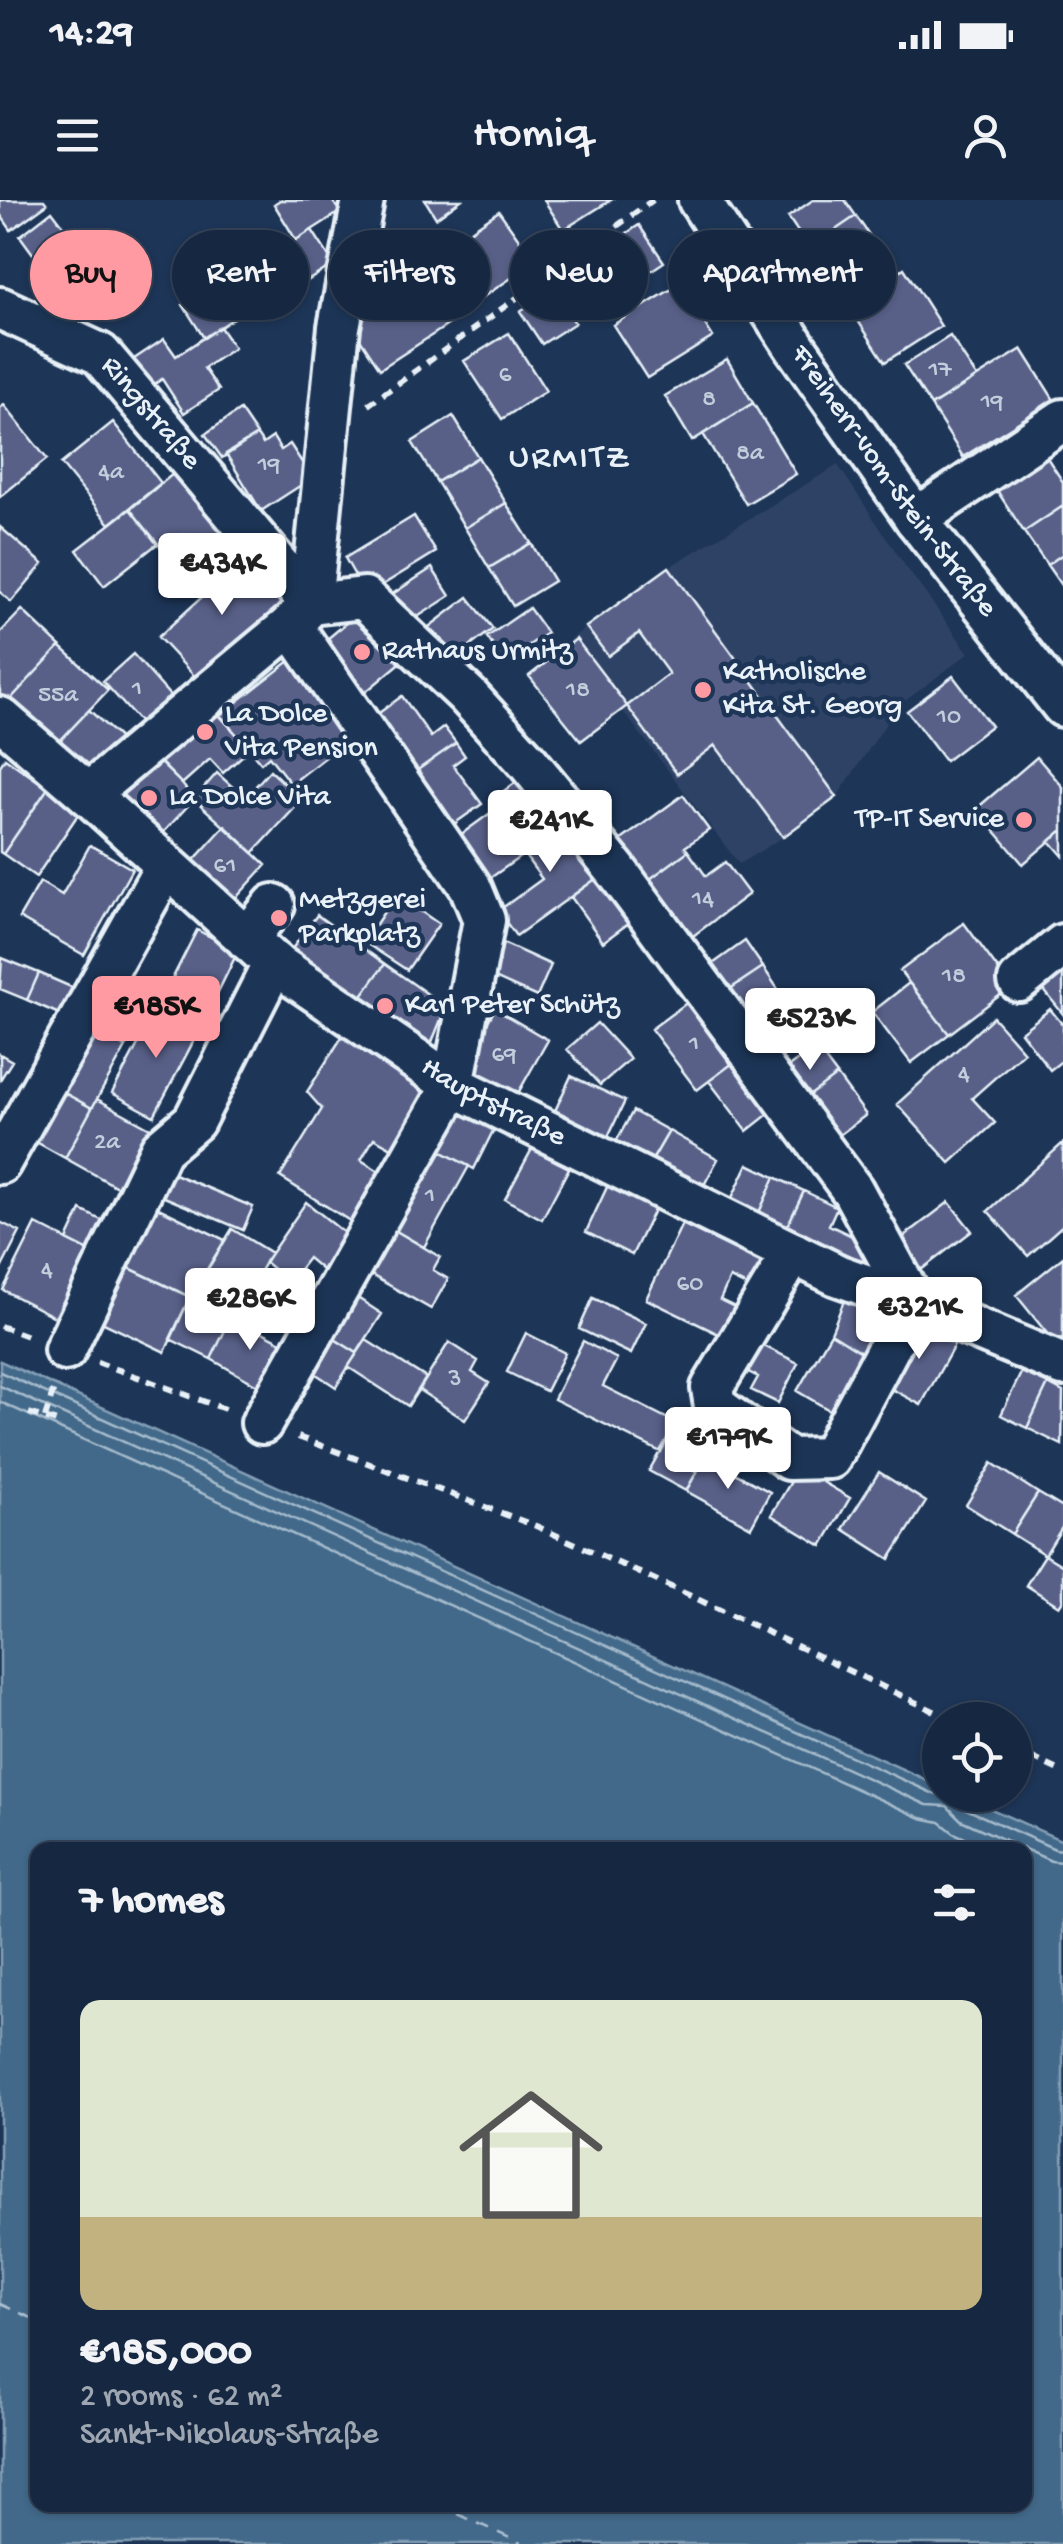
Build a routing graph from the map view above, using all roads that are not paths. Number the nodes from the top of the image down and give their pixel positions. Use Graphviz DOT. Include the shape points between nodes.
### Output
graph roads {
  1 [pos="363,200"];
  2 [pos="699,200"];
  3 [pos="0,308"];
  4 [pos="1063,420"];
  5 [pos="916,519"];
  6 [pos="301,614"];
  7 [pos="1063,706"];
  8 [pos="0,718"];
  9 [pos="88,794"];
  10 [pos="166,866"];
  11 [pos="274,905"];
  12 [pos="1063,945"];
  13 [pos="261,951"];
  14 [pos="1019,981"];
  15 [pos="453,1084"];
  16 [pos="0,1163"];
  17 [pos="793,1253"];
  18 [pos="914,1302"];
  19 [pos="65,1350"];
  20 [pos="1063,1365"];
  21 [pos="262,1423"];
  1 -- 6 [label="street" via="338,327"];
  2 -- 5 [label="street, Freiherr-vom-Stein-Straße"];
  3 -- 6 [label="street, Ringstraße" via="100,354"];
  4 -- 5 [label="street"];
  5 -- 7 [label="street, Freiherr-vom-Stein-Straße"];
  6 -- 9 [label="street"];
  6 -- 15 [label="street, Ringstraße" via="470,886 484,920"];
  6 -- 18 [label="street" via="364,598 526,760 616,870 854,1191"];
  8 -- 9 [label="street, Hauptstraße"];
  9 -- 10 [label="street, Hauptstraße"];
  10 -- 13 [label="street, Hauptstraße"];
  10 -- 16 [label="street"];
  11 -- 13 [label="street"];
  12 -- 14 [label="street"];
  13 -- 15 [label="street, Hauptstraße"];
  13 -- 19 [label="street" via="194,1121 162,1149"];
  15 -- 17 [label="street, Hauptstraße"];
  15 -- 21 [label="street, Ringstraße"];
  17 -- 18 [label="street, Hauptstraße"];
  17 -- 18 [label="street" via="712,1388 715,1406 789,1459 830,1458"];
  18 -- 20 [label="street, Hauptstraße"];
}
